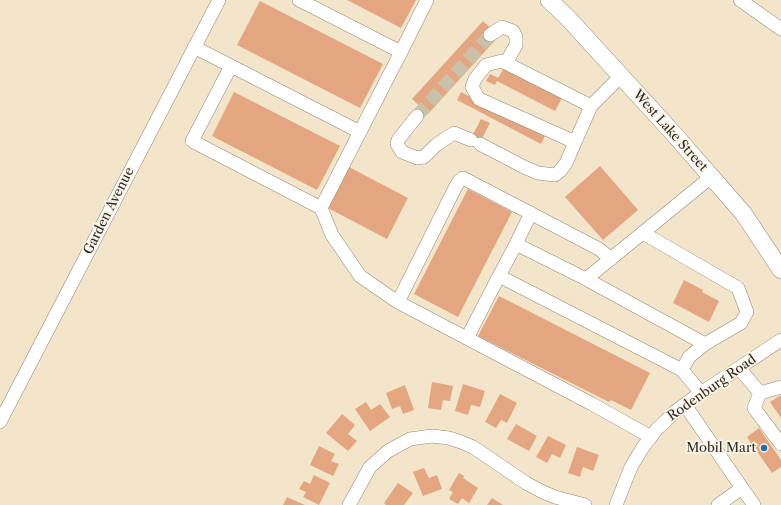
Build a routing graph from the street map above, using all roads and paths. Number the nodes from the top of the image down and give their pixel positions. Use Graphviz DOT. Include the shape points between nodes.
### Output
graph roads {
  1 [pos="219,0"];
  2 [pos="299,0"];
  3 [pos="427,0"];
  4 [pos="549,0"];
  5 [pos="740,0"];
  6 [pos="781,29"];
  7 [pos="490,35"];
  8 [pos="194,47"];
  9 [pos="401,52"];
  10 [pos="506,63"];
  11 [pos="231,66"];
  12 [pos="621,76"];
  13 [pos="591,106"];
  14 [pos="417,116"];
  15 [pos="360,132"];
  16 [pos="575,142"];
  17 [pos="712,177"];
  18 [pos="321,208"];
  19 [pos="531,213"];
  20 [pos="643,233"];
  21 [pos="516,244"];
  22 [pos="611,259"];
  23 [pos="781,270"];
  24 [pos="499,276"];
  25 [pos="586,279"];
  26 [pos="398,302"];
  27 [pos="467,338"];
  28 [pos="781,340"];
  29 [pos="705,344"];
  30 [pos="739,368"];
  31 [pos="682,370"];
  32 [pos="781,387"];
  33 [pos="701,393"];
  34 [pos="760,393"];
  35 [pos="685,405"];
  36 [pos="0,422"];
  37 [pos="651,437"];
  38 [pos="781,444"];
  39 [pos="742,488"];
  40 [pos="349,505"];
  41 [pos="585,505"];
  42 [pos="616,505"];
  43 [pos="718,505"];
  44 [pos="754,505"];
  1 -- 8 [label="street, Garden Avenue"];
  2 -- 9 [label="street"];
  3 -- 9 [label="street"];
  4 -- 12 [label="main road, West Lake Street"];
  5 -- 6 [label="street"];
  7 -- 10 [label="street" via="502,27 512,31 516,37 516,45"];
  8 -- 11 [label="street"];
  8 -- 36 [label="street, Garden Avenue"];
  9 -- 15 [label="street"];
  10 -- 13 [label="street"];
  10 -- 16 [label="street" via="502,61 486,65 475,79 472,87 479,99"];
  11 -- 15 [label="street"];
  11 -- 18 [label="street" via="192,141"];
  12 -- 13 [label="street"];
  12 -- 17 [label="main road, West Lake Street"];
  13 -- 16 [label="street"];
  14 -- 16 [label="street" via="397,144 402,152 417,158 424,157 454,133 538,173 555,175 566,163"];
  15 -- 18 [label="street"];
  17 -- 20 [label="street"];
  17 -- 23 [label="main road, West Lake Street" via="743,213"];
  18 -- 26 [label="street" via="332,235 360,276"];
  19 -- 21 [label="street"];
  19 -- 22 [label="street" via="599,249"];
  19 -- 26 [label="street" via="464,178 459,181"];
  20 -- 22 [label="street"];
  20 -- 29 [label="street" via="738,288 747,312 740,323"];
  21 -- 24 [label="street"];
  21 -- 25 [label="street"];
  22 -- 25 [label="street"];
  24 -- 27 [label="street"];
  24 -- 31 [label="street"];
  25 -- 29 [label="street"];
  26 -- 27 [label="street"];
  27 -- 37 [label="street"];
  28 -- 30 [label="street, Rodenburg Road"];
  29 -- 31 [label="street" via="689,357"];
  30 -- 33 [label="street, Rodenburg Road"];
  30 -- 34 [label="street"];
  31 -- 33 [label="street"];
  32 -- 34 [label="street"];
  33 -- 35 [label="street, Rodenburg Road"];
  34 -- 38 [label="street" via="754,408"];
  35 -- 37 [label="street, Rodenburg Road"];
  35 -- 39 [label="street"];
  37 -- 42 [label="street, Rodenburg Road" via="631,468"];
  39 -- 43 [label="street"];
  39 -- 44 [label="street"];
  40 -- 41 [label="street" via="370,467 388,451 410,439 432,436 450,438 473,447 543,492"];
}
